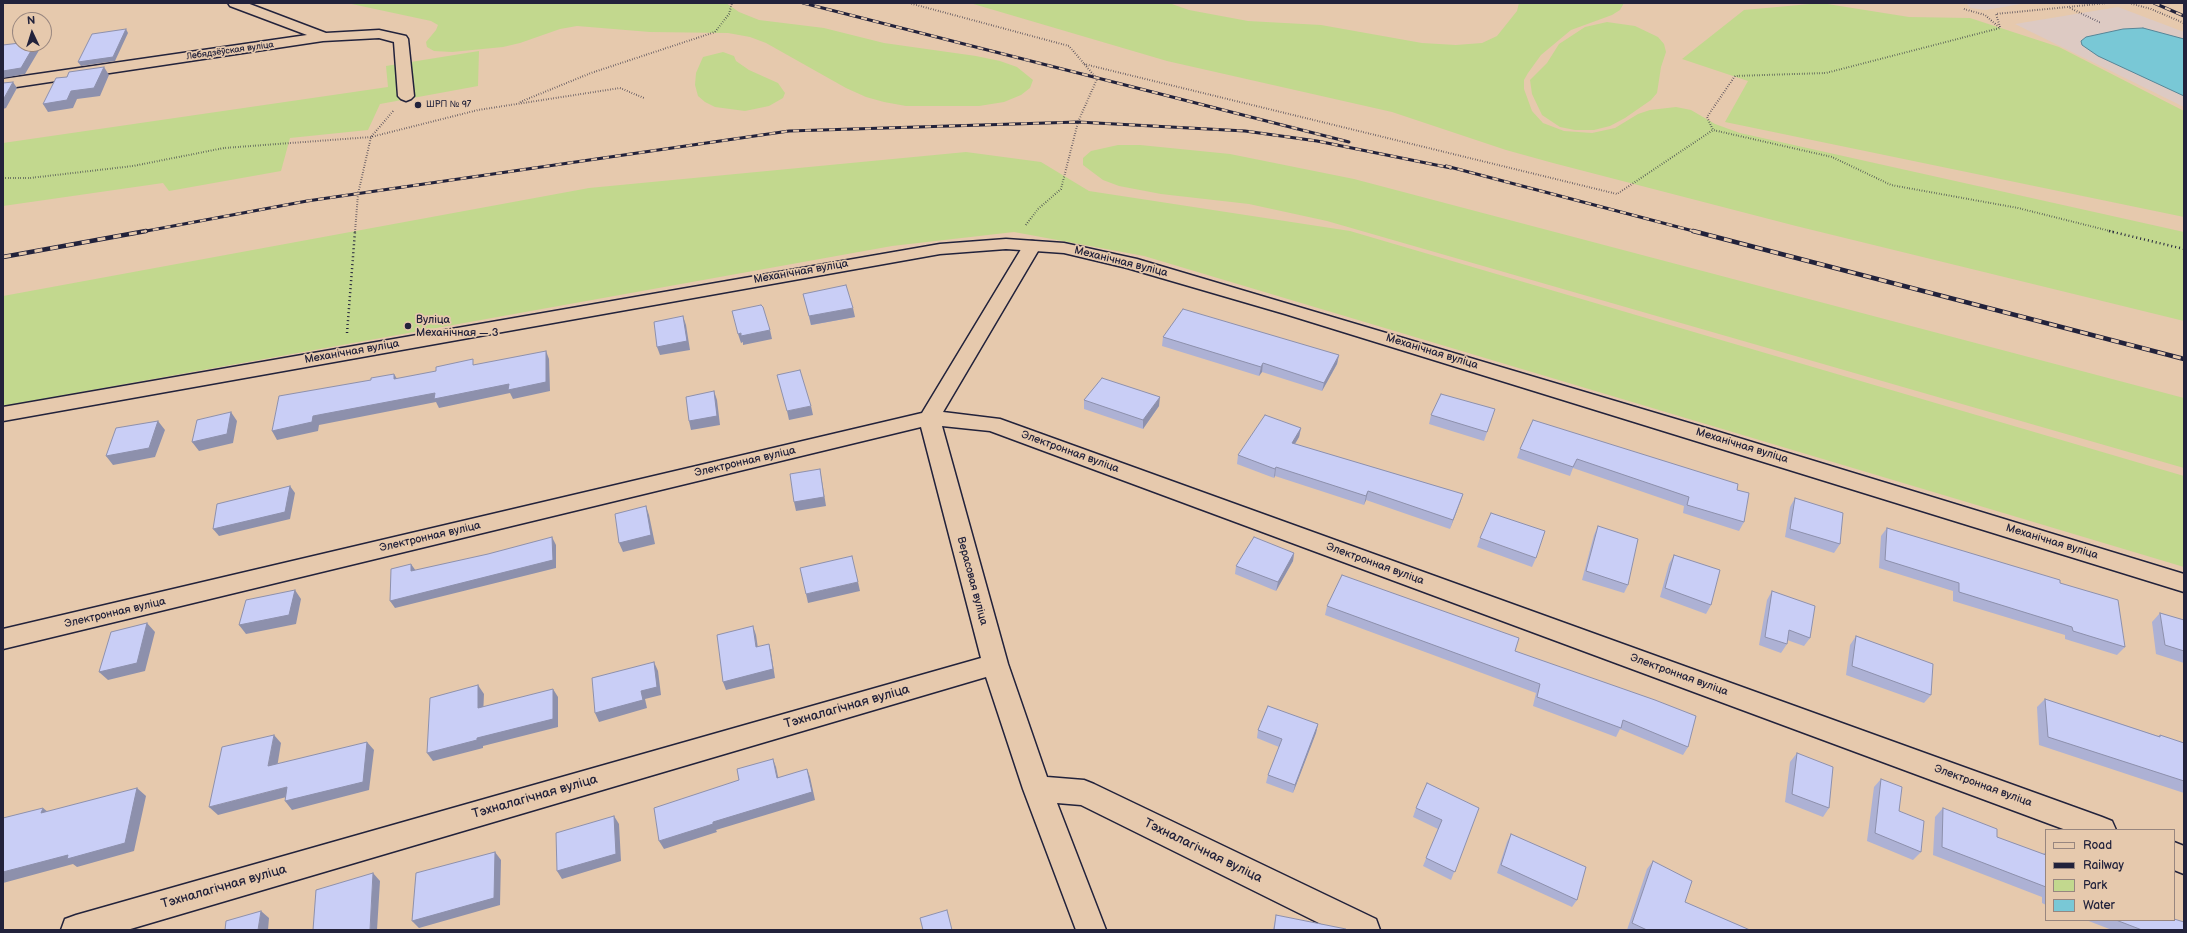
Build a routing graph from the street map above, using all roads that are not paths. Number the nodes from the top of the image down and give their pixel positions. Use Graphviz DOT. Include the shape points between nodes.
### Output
graph roads {
  1 [pos="235,3"];
  2 [pos="323,37"];
  3 [pos="3,84"];
  4 [pos="406,96"];
  5 [pos="1032,246"];
  6 [pos="3,414"];
  7 [pos="929,418"];
  8 [pos="2184,583"];
  9 [pos="3,639"];
  10 [pos="995,664"];
  11 [pos="1037,788"];
  12 [pos="2099,829"];
  13 [pos="76,930"];
  14 [pos="1091,930"];
  15 [pos="1365,930"];
  1 -- 2 [label="street"];
  2 -- 3 [label="street, Лебядзёўская вуліца"];
  2 -- 4 [label="street, Лебядзёўская вуліца" via="379,34 401,39"];
  5 -- 6 [label="street, Механічная вуліца" via="1006,244 940,249"];
  5 -- 7 [label="street"];
  5 -- 8 [label="street, Механічная вуліца" via="1099,254 1145,267 1708,436"];
  7 -- 9 [label="street, Электронная вуліца"];
  7 -- 10 [label="street, Верасовая вуліца"];
  7 -- 12 [label="street, Электронная вуліца" via="992,424"];
  10 -- 11 [label="street, Верасовая вуліца"];
  10 -- 13 [label="street, Тэхналагічная вуліца"];
  11 -- 14 [label="street, Верасовая вуліца"];
  11 -- 15 [label="street, Тэхналагічная вуліца" via="1084,793"];
}
